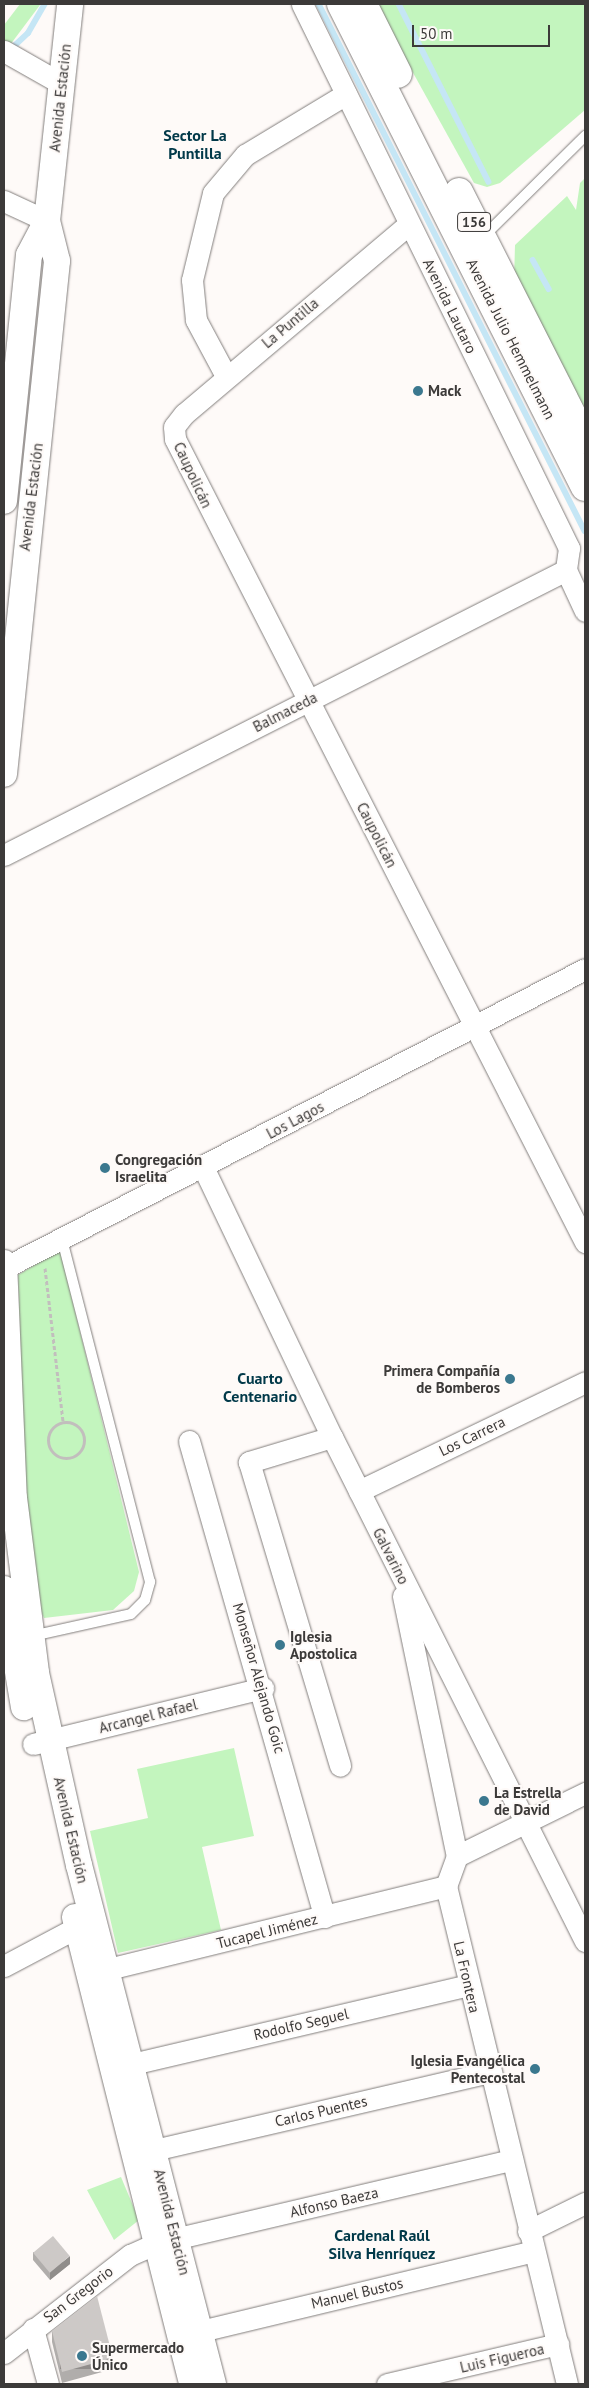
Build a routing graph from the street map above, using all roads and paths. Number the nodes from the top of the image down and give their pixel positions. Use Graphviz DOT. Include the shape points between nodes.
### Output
graph roads {
  1 [pos="70,4"];
  2 [pos="302,4"];
  3 [pos="341,4"];
  4 [pos="363,4"];
  5 [pos="8,54"];
  6 [pos="62,84"];
  7 [pos="346,94"];
  8 [pos="585,136"];
  9 [pos="4,201"];
  10 [pos="47,222"];
  11 [pos="409,224"];
  12 [pos="474,245"];
  13 [pos="226,376"];
  14 [pos="174,427"];
  15 [pos="585,440"];
  16 [pos="585,487"];
  17 [pos="4,501"];
  18 [pos="566,570"];
  19 [pos="585,611"];
  20 [pos="307,701"];
  21 [pos="6,717"];
  22 [pos="4,774"];
  23 [pos="4,856"];
  24 [pos="585,969"];
  25 [pos="475,1024"];
  26 [pos="204,1169"];
  27 [pos="62,1239"];
  28 [pos="585,1242"];
  29 [pos="42,1249"];
  30 [pos="4,1262"];
  31 [pos="4,1268"];
  32 [pos="585,1382"];
  33 [pos="63,1421"];
  34 [pos="332,1437"];
  35 [pos="189,1441"];
  36 [pos="359,1491"];
  37 [pos="397,1568"];
  38 [pos="4,1589"];
  39 [pos="15,1641"];
  40 [pos="262,1688"];
  41 [pos="42,1742"];
  42 [pos="340,1766"];
  43 [pos="585,1793"];
  44 [pos="526,1822"];
  45 [pos="457,1856"];
  46 [pos="446,1886"];
  47 [pos="325,1917"];
  48 [pos="85,1923"];
  49 [pos="585,1940"];
  50 [pos="4,1966"];
  51 [pos="96,1972"];
  52 [pos="469,1985"];
  53 [pos="132,2064"];
  54 [pos="489,2072"];
  55 [pos="154,2150"];
  56 [pos="512,2160"];
  57 [pos="585,2203"];
  58 [pos="166,2241"];
  59 [pos="531,2241"];
  60 [pos="33,2329"];
  61 [pos="190,2333"];
  62 [pos="558,2344"];
  63 [pos="5,2346"];
  64 [pos="48,2384"];
  65 [pos="192,2384"];
  66 [pos="213,2384"];
  67 [pos="387,2384"];
  68 [pos="567,2384"];
  1 -- 6 [label="street, Avenida Estación"];
  2 -- 7 [label="street, Avenida Lautaro"];
  3 -- 12 [label="highway, Avenida Julio Hemmelmann / 156"];
  4 -- 12 [label="highway, Avenida Julio Hemmelmann / 156"];
  5 -- 6 [label="street"];
  6 -- 10 [label="street, Avenida Estación"];
  7 -- 11 [label="street, Avenida Lautaro"];
  7 -- 13 [label="street" via="245,154 213,193 192,280 196,320"];
  8 -- 12 [label="lane"];
  9 -- 10 [label="street"];
  10 -- 17 [label="street, Avenida Estación" via="29,255"];
  10 -- 21 [label="street, Avenida Estación" via="57,261"];
  11 -- 13 [label="street, La Puntilla"];
  11 -- 18 [label="street, Avenida Lautaro" via="569,548"];
  12 -- 15 [label="highway, Avenida Julio Hemmelmann / 156"];
  12 -- 16 [label="highway, Avenida Julio Hemmelmann / 156"];
  13 -- 14 [label="street, La Puntilla"];
  14 -- 20 [label="street, Caupolicán" via="181,453"];
  18 -- 19 [label="street, Avenida Lautaro"];
  18 -- 20 [label="street, Balmaceda"];
  20 -- 23 [label="street, Balmaceda"];
  20 -- 25 [label="street, Caupolicán"];
  21 -- 22 [label="street, Avenida Estación"];
  24 -- 25 [label="street, Los Lagos"];
  25 -- 26 [label="street, Los Lagos"];
  25 -- 28 [label="street, Caupolicán"];
  26 -- 27 [label="street, Los Lagos"];
  26 -- 34 [label="street, Galvarino"];
  27 -- 29 [label="street, Los Lagos"];
  27 -- 39 [label="lane" via="150,1582 145,1600 130,1614"];
  29 -- 31 [label="street, Los Lagos"];
  29 -- 33 [label="path"];
  30 -- 31 [label="street, Avenida Estación"];
  31 -- 39 [label="street, Avenida Estación" via="14,1498"];
  32 -- 36 [label="street, Los Carrera"];
  33 -- 33 [label="path" via="50,1431 48,1443 54,1454 71,1457 84,1445 84,1434 76,1424"];
  34 -- 36 [label="street, Galvarino"];
  34 -- 42 [label="street" via="249,1462"];
  35 -- 40 [label="street, Monseñor Alejando Goic"];
  36 -- 37 [label="street, Galvarino"];
  37 -- 44 [label="street, Galvarino"];
  37 -- 45 [label="street"];
  38 -- 39 [label="street, Avenida Estación"];
  39 -- 41 [label="street, Avenida Estación"];
  40 -- 41 [label="street, Arcangel Rafael"];
  40 -- 47 [label="street, Monseñor Alejando Goic"];
  41 -- 48 [label="street, Avenida Estación"];
  43 -- 44 [label="street"];
  44 -- 45 [label="street"];
  44 -- 49 [label="street, Galvarino"];
  45 -- 46 [label="street"];
  46 -- 47 [label="street, Tucapel Jiménez"];
  46 -- 52 [label="street, La Frontera"];
  47 -- 51 [label="street, Tucapel Jiménez"];
  48 -- 50 [label="street"];
  48 -- 51 [label="street, Avenida Estación"];
  51 -- 53 [label="street, Avenida Estación"];
  51 -- 58 [label="street, Avenida Estación"];
  52 -- 53 [label="street, Rodolfo Seguel"];
  52 -- 54 [label="street, La Frontera"];
  53 -- 55 [label="street, Avenida Estación"];
  54 -- 55 [label="street, Carlos Puentes"];
  54 -- 56 [label="street, La Frontera"];
  55 -- 58 [label="street, Avenida Estación"];
  56 -- 58 [label="street, Alfonso Baeza"];
  56 -- 59 [label="street, La Frontera"];
  57 -- 59 [label="street, Manuel Bustos"];
  58 -- 60 [label="street, San Gregorio" via="130,2255"];
  58 -- 61 [label="street, Avenida Estación"];
  59 -- 61 [label="street, Manuel Bustos"];
  59 -- 62 [label="street, La Frontera"];
  60 -- 63 [label="street, San Gregorio"];
  60 -- 64 [label="street"];
  61 -- 65 [label="street, Avenida Estación"];
  61 -- 66 [label="street, Avenida Estación"];
  62 -- 67 [label="street, Luis Figueroa"];
  62 -- 68 [label="street, La Frontera"];
}
